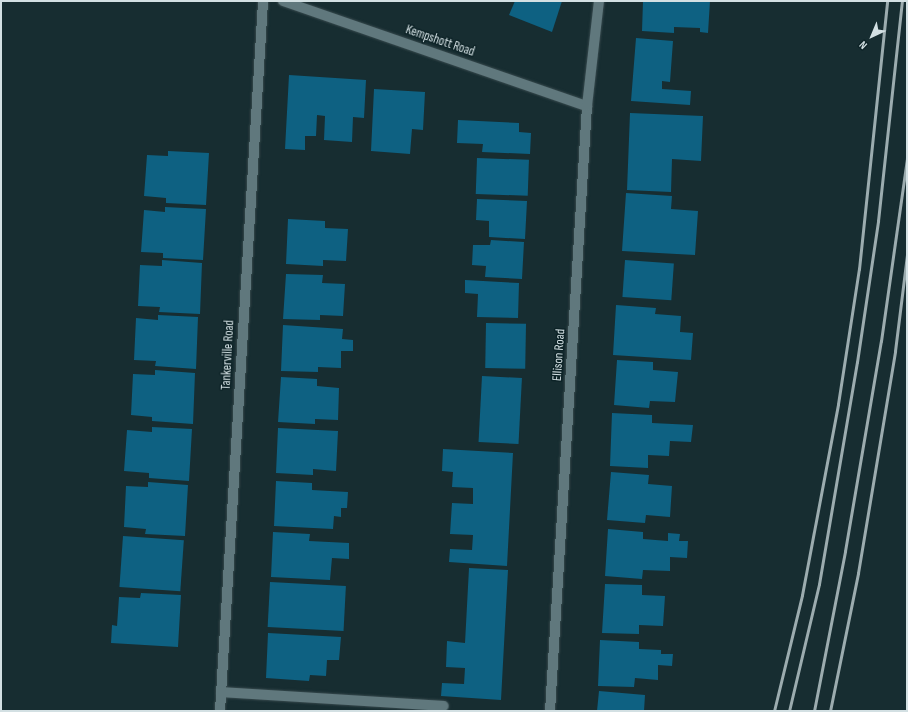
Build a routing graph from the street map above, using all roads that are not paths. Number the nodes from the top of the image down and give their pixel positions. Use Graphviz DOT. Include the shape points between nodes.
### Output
graph roads {
  1 [pos="262,1"];
  2 [pos="283,1"];
  3 [pos="599,1"];
  4 [pos="588,106"];
  5 [pos="221,692"];
  6 [pos="376,706"];
  7 [pos="444,706"];
  8 [pos="220,711"];
  9 [pos="550,711"];
  1 -- 5 [label="street, Tankerville Road"];
  2 -- 4 [label="street, Kempshott Road"];
  3 -- 4 [label="street, Ellison Road"];
  4 -- 9 [label="street, Ellison Road"];
  5 -- 6 [label="street"];
  5 -- 8 [label="street, Tankerville Road"];
  6 -- 7 [label="street"];
}
